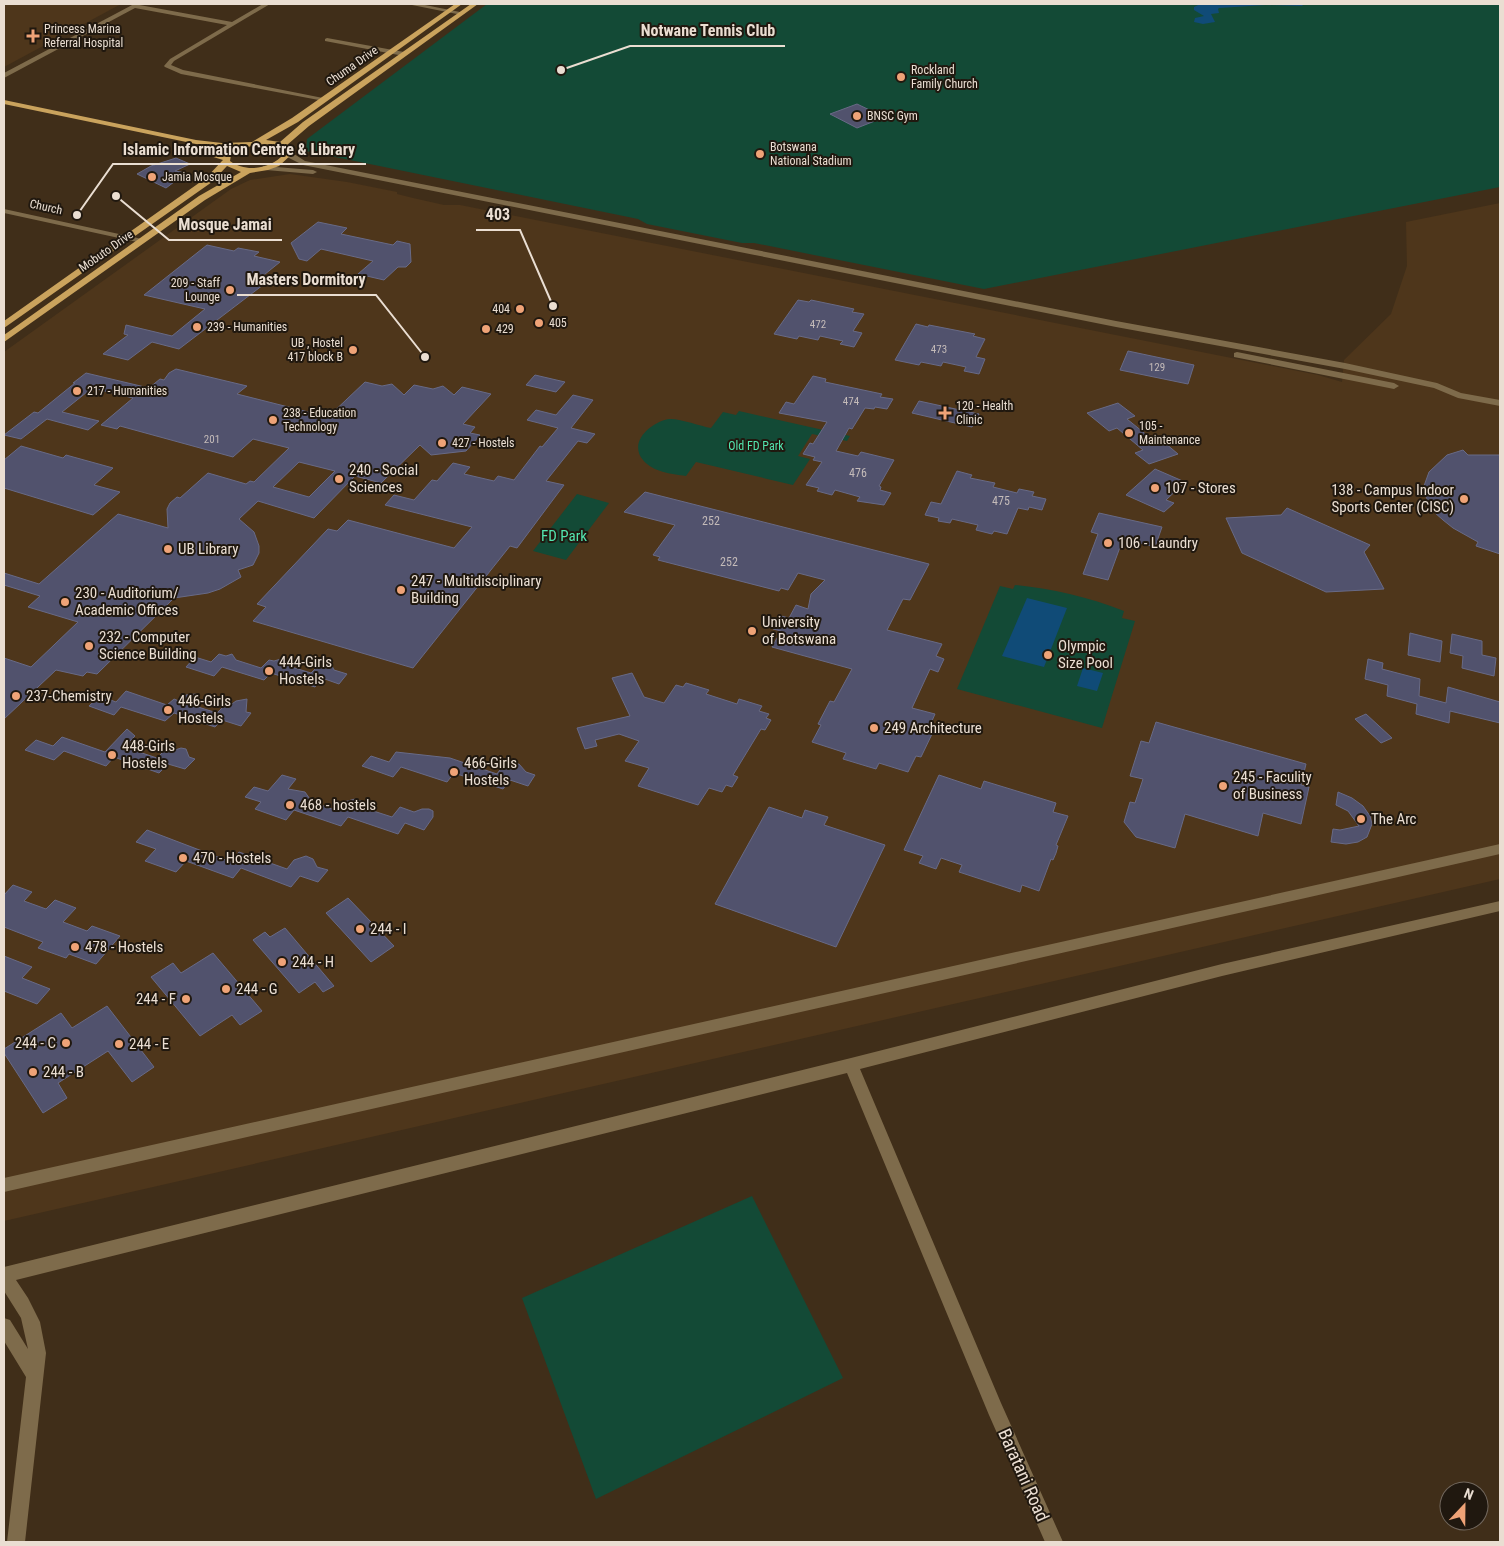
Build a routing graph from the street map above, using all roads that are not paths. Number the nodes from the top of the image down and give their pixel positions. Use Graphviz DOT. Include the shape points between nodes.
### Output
graph roads {
  1 [pos="267,4"];
  2 [pos="410,4"];
  3 [pos="459,4"];
  4 [pos="475,4"];
  5 [pos="136,5"];
  6 [pos="450,10"];
  7 [pos="462,12"];
  8 [pos="233,24"];
  9 [pos="327,40"];
  10 [pos="392,52"];
  11 [pos="404,54"];
  12 [pos="4,76"];
  13 [pos="324,99"];
  14 [pos="4,102"];
  15 [pos="4,109"];
  16 [pos="255,142"];
  17 [pos="245,144"];
  18 [pos="282,145"];
  19 [pos="288,154"];
  20 [pos="225,160"];
  21 [pos="266,168"];
  22 [pos="249,170"];
  23 [pos="6,214"];
  24 [pos="127,238"];
  25 [pos="142,241"];
  26 [pos="4,325"];
  27 [pos="1114,327"];
  28 [pos="4,339"];
  29 [pos="1500,403"];
  30 [pos="1500,848"];
  31 [pos="1500,906"];
  32 [pos="850,1065"];
  33 [pos="4,1185"];
  34 [pos="4,1276"];
  35 [pos="4,1326"];
  36 [pos="34,1374"];
  37 [pos="16,1542"];
  38 [pos="1054,1542"];
  1 -- 8 [label="street"];
  2 -- 6 [label="street"];
  3 -- 6 [label="main road, Chuma Drive"];
  4 -- 7 [label="main road, Chuma Drive"];
  5 -- 8 [label="street"];
  5 -- 12 [label="street"];
  6 -- 7 [label="street"];
  6 -- 10 [label="main road, Chuma Drive"];
  7 -- 11 [label="main road, Chuma Drive"];
  8 -- 13 [label="street" via="167,66 181,72"];
  9 -- 10 [label="street"];
  10 -- 11 [label="street"];
  10 -- 13 [label="main road, Chuma Drive"];
  11 -- 18 [label="main road, Chuma Drive"];
  13 -- 16 [label="main road, Chuma Drive" via="279,131"];
  14 -- 17 [label="main road" via="203,143"];
  15 -- 20 [label="main road" via="197,148"];
  16 -- 17 [label="main road"];
  16 -- 18 [label="main road"];
  17 -- 20 [label="main road" via="231,150"];
  18 -- 19 [label="main road"];
  19 -- 21 [label="main road" via="281,162"];
  19 -- 27 [label="street" via="303,163"];
  20 -- 22 [label="main road" via="234,168"];
  20 -- 24 [label="main road" via="209,180"];
  21 -- 22 [label="main road"];
  21 -- 27 [label="street" via="303,170"];
  22 -- 25 [label="main road, Mobuto Drive" via="202,198"];
  23 -- 24 [label="street, Church"];
  24 -- 25 [label="street, Church"];
  24 -- 26 [label="main road"];
  25 -- 28 [label="main road, Mobuto Drive"];
  27 -- 29 [label="street" via="1309,364 1446,396 1458,395"];
  30 -- 33 [label="street"];
  31 -- 32 [label="street" via="1222,970"];
  32 -- 34 [label="street"];
  32 -- 38 [label="street, Baratani Road"];
  34 -- 36 [label="street" via="23,1301 37,1337"];
  35 -- 36 [label="street"];
  36 -- 37 [label="street"];
}
